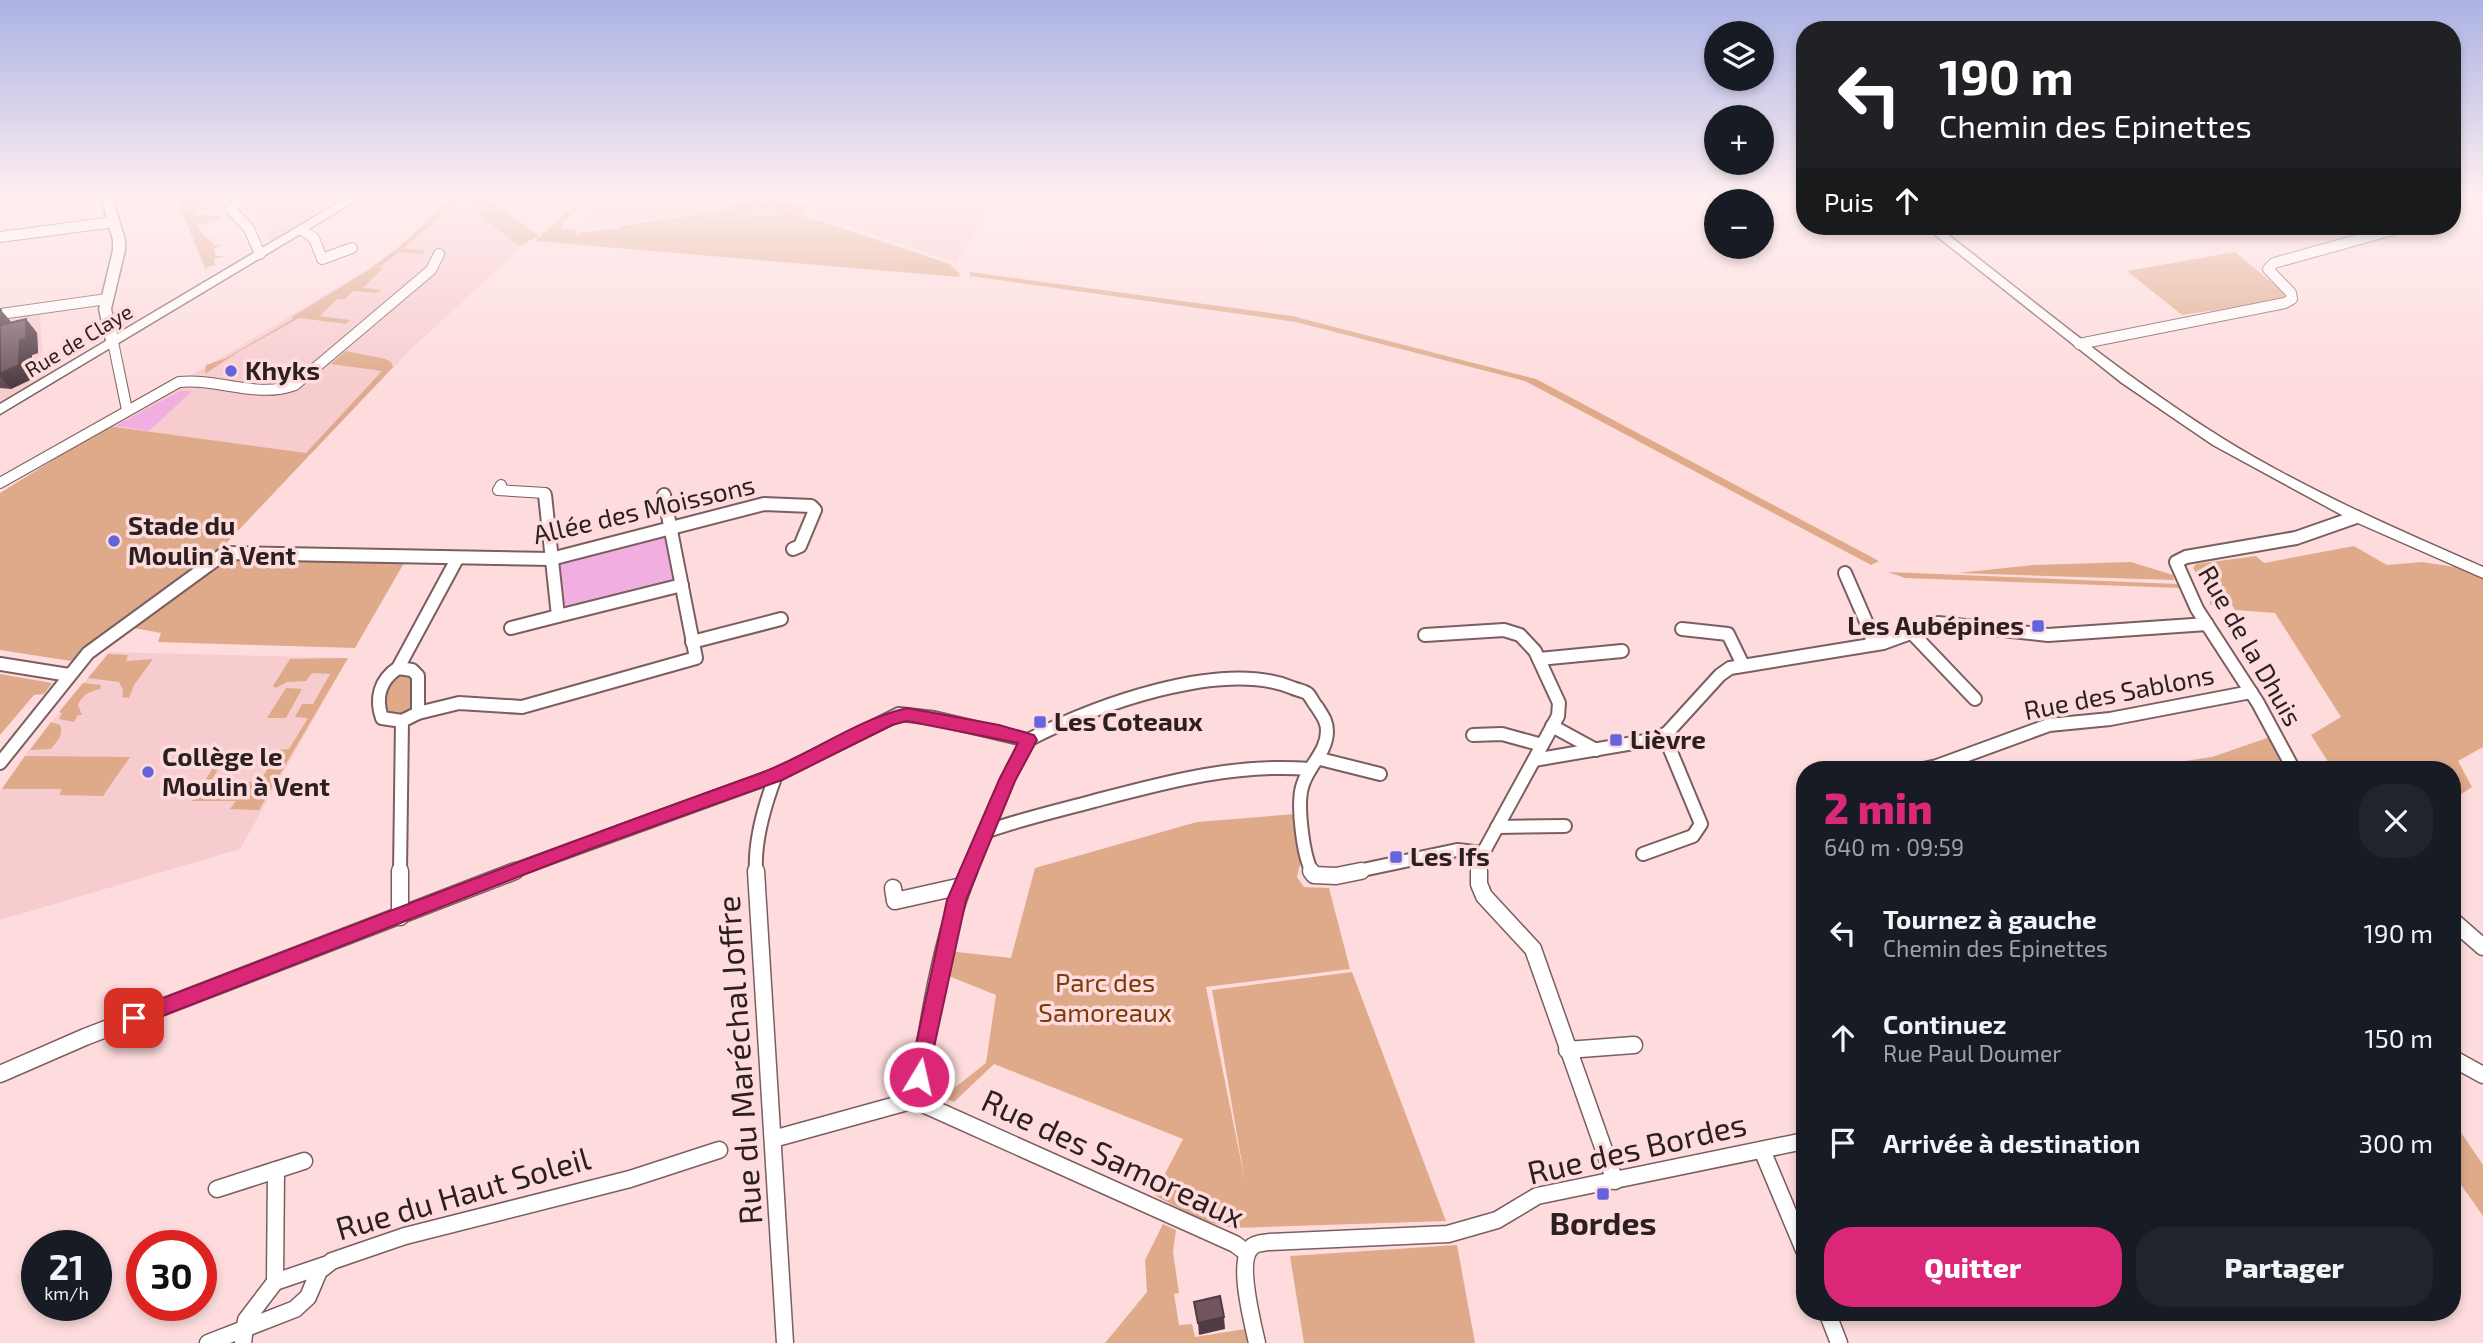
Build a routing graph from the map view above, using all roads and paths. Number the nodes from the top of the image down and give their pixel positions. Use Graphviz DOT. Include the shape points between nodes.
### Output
graph roads {
  1 [pos="117,260"];
  2 [pos="251,260"];
  3 [pos="436,260"];
  4 [pos="1973,260"];
  5 [pos="2286,260"];
  6 [pos="107,299"];
  7 [pos="0,314"];
  8 [pos="113,342"];
  9 [pos="2079,344"];
  10 [pos="0,410"];
  11 [pos="127,410"];
  12 [pos="0,483"];
  13 [pos="500,485"];
  14 [pos="664,494"];
  15 [pos="2356,517"];
  16 [pos="671,528"];
  17 [pos="793,549"];
  18 [pos="457,559"];
  19 [pos="551,559"];
  20 [pos="1845,573"];
  21 [pos="2483,573"];
  22 [pos="682,584"];
  23 [pos="558,616"];
  24 [pos="781,619"];
  25 [pos="2207,624"];
  26 [pos="511,628"];
  27 [pos="1682,629"];
  28 [pos="1911,632"];
  29 [pos="1425,635"];
  30 [pos="692,642"];
  31 [pos="1872,644"];
  32 [pos="1622,651"];
  33 [pos="1539,659"];
  34 [pos="0,664"];
  35 [pos="1743,665"];
  36 [pos="398,668"];
  37 [pos="69,675"];
  38 [pos="2251,692"];
  39 [pos="1975,699"];
  40 [pos="418,713"];
  41 [pos="401,724"];
  42 [pos="1552,726"];
  43 [pos="1473,735"];
  44 [pos="1664,735"];
  45 [pos="1028,740"];
  46 [pos="1542,745"];
  47 [pos="1596,750"];
  48 [pos="1534,760"];
  49 [pos="1951,761"];
  50 [pos="2289,761"];
  51 [pos="0,763"];
  52 [pos="1315,764"];
  53 [pos="1380,774"];
  54 [pos="776,775"];
  55 [pos="1565,826"];
  56 [pos="1497,827"];
  57 [pos="985,832"];
  58 [pos="1483,853"];
  59 [pos="1643,855"];
  60 [pos="962,886"];
  61 [pos="893,888"];
  62 [pos="400,917"];
  63 [pos="2461,928"];
  64 [pos="2483,947"];
  65 [pos="1634,1045"];
  66 [pos="1567,1051"];
  67 [pos="2461,1063"];
  68 [pos="0,1074"];
  69 [pos="2483,1075"];
  70 [pos="918,1099"];
  71 [pos="774,1139"];
  72 [pos="1796,1143"];
  73 [pos="719,1150"];
  74 [pos="1762,1150"];
  75 [pos="304,1161"];
  76 [pos="276,1170"];
  77 [pos="1615,1181"];
  78 [pos="217,1189"];
  79 [pos="1796,1231"];
  80 [pos="1247,1253"];
  81 [pos="325,1265"];
  82 [pos="275,1282"];
  83 [pos="1830,1321"];
  84 [pos="244,1335"];
  85 [pos="208,1343"];
  86 [pos="785,1343"];
  87 [pos="1257,1343"];
  88 [pos="1839,1343"];
  1 -- 6 [label="street"];
  2 -- 8 [label="street, Rue de Claye"];
  3 -- 11 [label="street" via="430,270 288,388 268,391 179,382"];
  4 -- 9 [label="street"];
  5 -- 9 [label="street" via="2268,269 2291,293 2292,299 2285,303"];
  6 -- 7 [label="street"];
  6 -- 8 [label="street"];
  8 -- 10 [label="street, Rue de Claye"];
  8 -- 11 [label="street"];
  9 -- 15 [label="street" via="2218,442"];
  11 -- 12 [label="street"];
  13 -- 19 [label="street" via="498,490 545,493"];
  14 -- 16 [label="street"];
  15 -- 21 [label="street"];
  15 -- 25 [label="street, Rue de la Dhuis" via="2266,545 2178,559 2178,570"];
  16 -- 17 [label="street, Allée des Moissons" via="764,504 811,506 815,510 800,546"];
  16 -- 19 [label="street, Allée des Moissons"];
  16 -- 22 [label="street"];
  18 -- 19 [label="street, Allée des Moissons"];
  18 -- 36 [label="street"];
  18 -- 37 [label="street, Allée des Moissons" via="225,553 88,653"];
  19 -- 23 [label="street"];
  20 -- 31 [label="street"];
  22 -- 23 [label="street"];
  22 -- 30 [label="street"];
  23 -- 26 [label="street"];
  24 -- 30 [label="street"];
  25 -- 28 [label="street" via="2064,635 1938,623"];
  25 -- 38 [label="street, Rue de la Dhuis"];
  27 -- 35 [label="street" via="1728,634"];
  28 -- 31 [label="street"];
  28 -- 39 [label="street"];
  29 -- 33 [label="street" via="1513,632 1528,640"];
  30 -- 40 [label="street" via="696,658 522,707 459,703"];
  31 -- 35 [label="street"];
  32 -- 33 [label="street"];
  33 -- 42 [label="street" via="1559,703"];
  34 -- 37 [label="street"];
  35 -- 44 [label="street" via="1720,675"];
  36 -- 40 [label="street" via="418,676"];
  36 -- 41 [label="street" via="381,684 379,710 382,718"];
  37 -- 51 [label="street"];
  38 -- 49 [label="street, Rue des Sablons" via="2110,719 2049,725"];
  38 -- 50 [label="street, Rue de la Dhuis"];
  40 -- 41 [label="street"];
  41 -- 62 [label="street"];
  42 -- 46 [label="street"];
  42 -- 47 [label="street"];
  43 -- 46 [label="street" via="1502,734"];
  44 -- 47 [label="street"];
  44 -- 59 [label="street" via="1701,824 1693,836"];
  45 -- 52 [label="street" via="1093,709 1138,695 1246,676 1275,678 1300,689 1325,718 1328,729"];
  45 -- 54 [label="street" via="899,714"];
  45 -- 57 [label="street"];
  46 -- 48 [label="street"];
  47 -- 48 [label="street"];
  48 -- 56 [label="street"];
  52 -- 53 [label="street"];
  52 -- 57 [label="street" via="1208,772"];
  52 -- 58 [label="street" via="1299,797 1314,875 1336,876 1457,850"];
  54 -- 62 [label="street"];
  54 -- 71 [label="street, Rue du Maréchal Joffre" via="766,801 755,862"];
  55 -- 56 [label="street"];
  56 -- 58 [label="street"];
  57 -- 60 [label="street"];
  58 -- 66 [label="street" via="1482,892 1532,949"];
  60 -- 61 [label="street" via="895,901"];
  60 -- 70 [label="street" via="924,1047"];
  62 -- 68 [label="street"];
  63 -- 64 [label="street"];
  65 -- 66 [label="street"];
  66 -- 77 [label="street"];
  67 -- 69 [label="street"];
  70 -- 71 [label="street"];
  70 -- 80 [label="street, Rue des Samoreaux"];
  71 -- 86 [label="street, Rue du Maréchal Joffre"];
  72 -- 74 [label="street, Rue des Bordes"];
  73 -- 81 [label="street, Rue du Haut Soleil" via="630,1179 405,1236"];
  74 -- 77 [label="street, Rue des Bordes"];
  74 -- 79 [label="street"];
  75 -- 76 [label="street"];
  76 -- 78 [label="street"];
  76 -- 82 [label="street"];
  77 -- 80 [label="street, Rue des Bordes" via="1537,1196 1505,1216 1448,1234 1269,1241 1254,1245"];
  80 -- 87 [label="street" via="1246,1289"];
  81 -- 82 [label="street, Rue du Haut Soleil"];
  81 -- 84 [label="street, Rue du Haut Soleil" via="308,1297 295,1309"];
  82 -- 84 [label="street" via="251,1312"];
  83 -- 88 [label="street"];
  84 -- 85 [label="street, Rue du Haut Soleil"];
}
